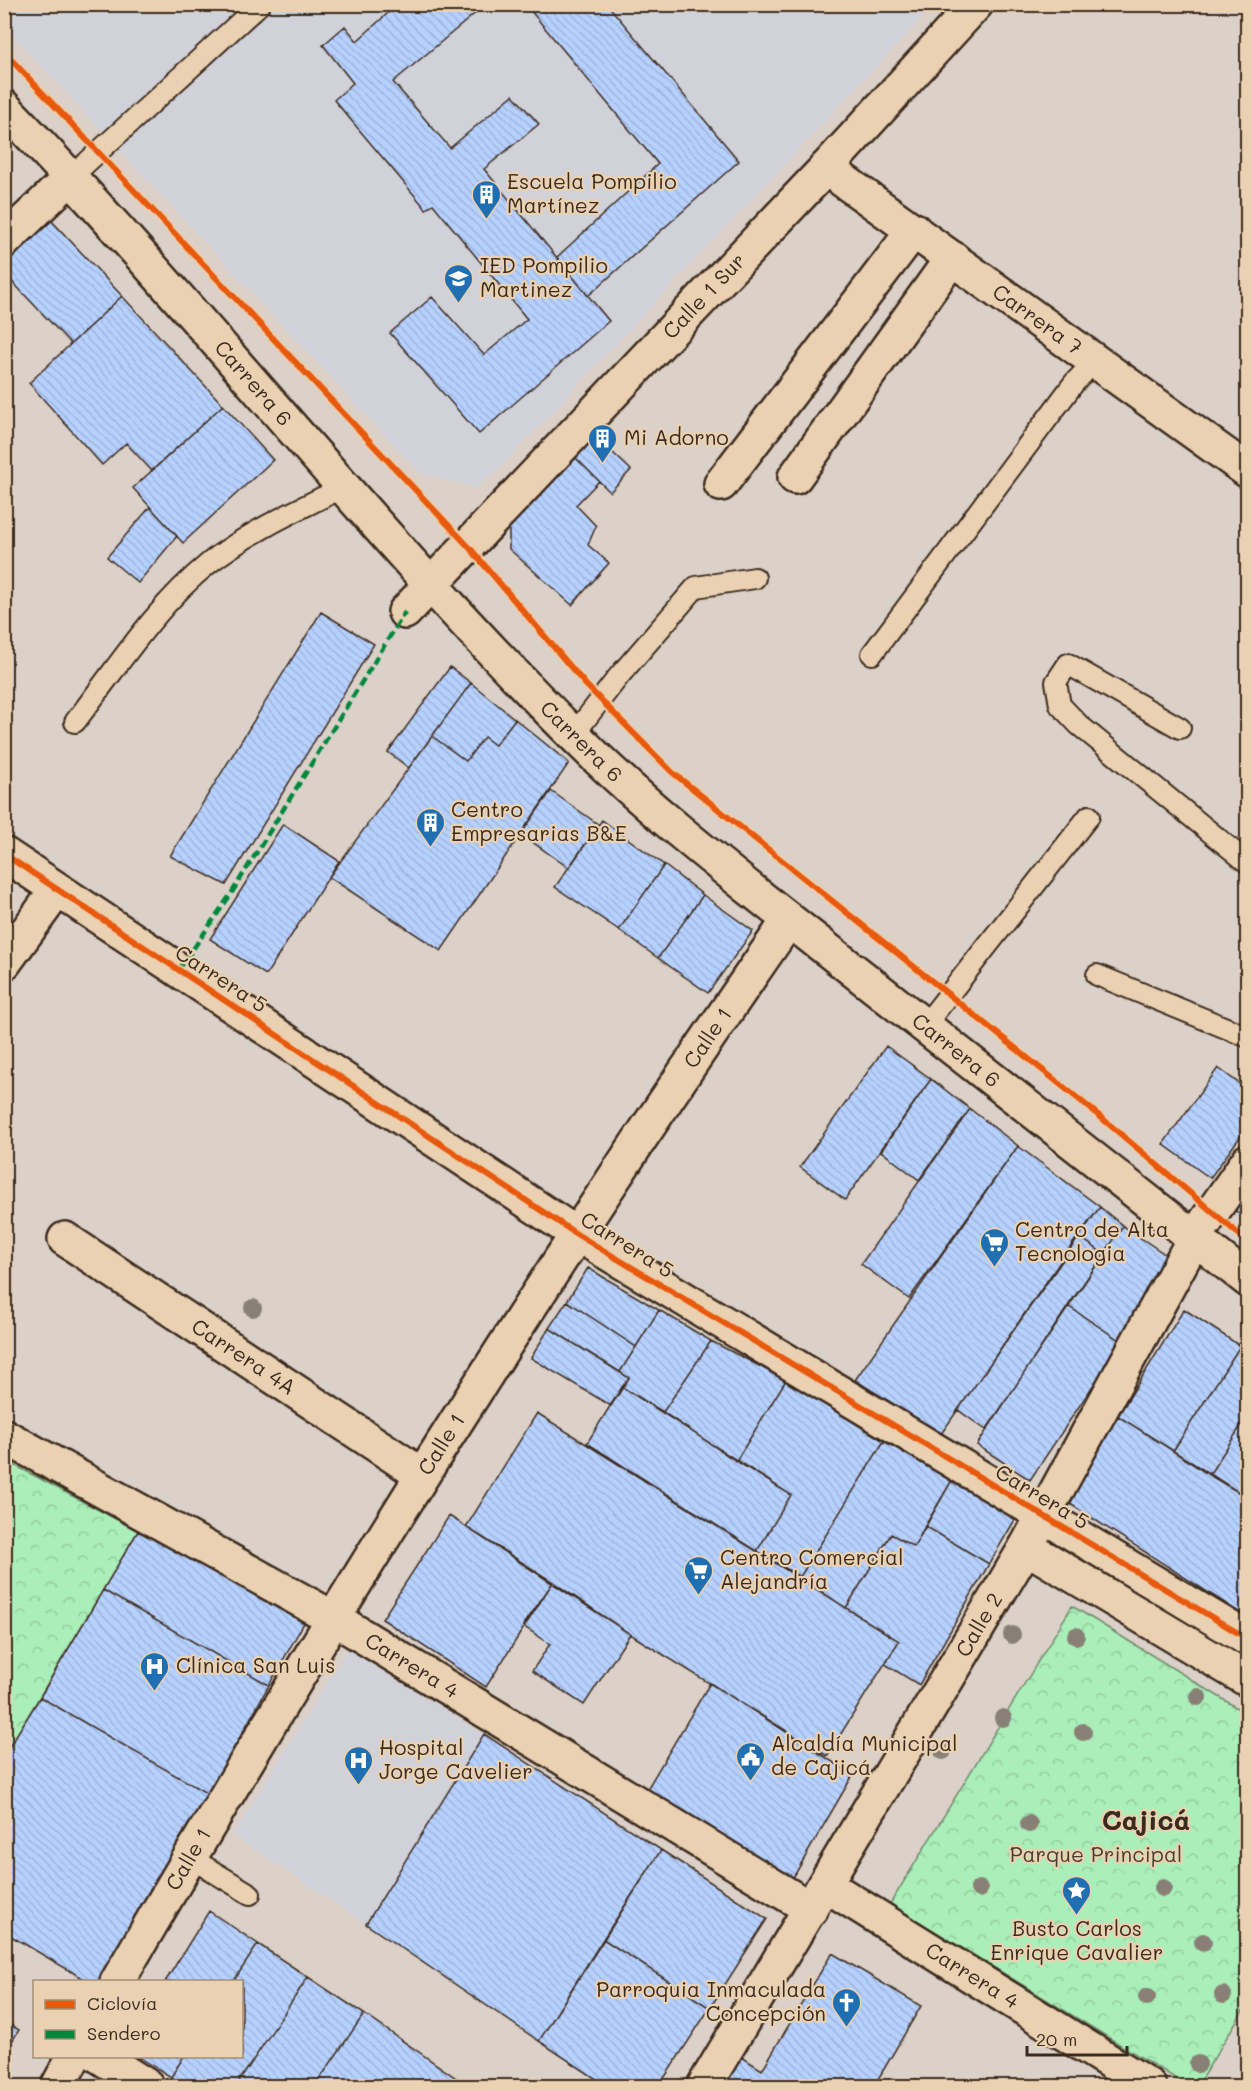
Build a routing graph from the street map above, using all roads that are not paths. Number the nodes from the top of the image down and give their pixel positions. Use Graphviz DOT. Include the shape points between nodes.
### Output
graph roads {
  1 [pos="260,4"];
  2 [pos="976,4"];
  3 [pos="4,107"];
  4 [pos="826,168"];
  5 [pos="71,177"];
  6 [pos="914,230"];
  7 [pos="4,241"];
  8 [pos="952,258"];
  9 [pos="1095,361"];
  10 [pos="1248,471"];
  11 [pos="795,477"];
  12 [pos="721,484"];
  13 [pos="344,487"];
  14 [pos="755,578"];
  15 [pos="430,586"];
  16 [pos="405,612"];
  17 [pos="872,654"];
  18 [pos="75,722"];
  19 [pos="1180,728"];
  20 [pos="574,734"];
  21 [pos="1089,816"];
  22 [pos="4,854"];
  23 [pos="1248,863"];
  24 [pos="57,890"];
  25 [pos="789,920"];
  26 [pos="4,963"];
  27 [pos="1097,975"];
  28 [pos="925,1025"];
  29 [pos="1248,1037"];
  30 [pos="1248,1161"];
  31 [pos="578,1235"];
  32 [pos="1195,1238"];
  33 [pos="65,1239"];
  34 [pos="1248,1280"];
  35 [pos="4,1436"];
  36 [pos="423,1475"];
  37 [pos="1042,1517"];
  38 [pos="1026,1546"];
  39 [pos="333,1618"];
  40 [pos="1248,1639"];
  41 [pos="1248,1680"];
  42 [pos="189,1857"];
  43 [pos="250,1894"];
  44 [pos="818,1897"];
  45 [pos="118,1980"];
  46 [pos="73,2058"];
  47 [pos="102,2058"];
  48 [pos="58,2086"];
  49 [pos="147,2086"];
  50 [pos="704,2086"];
  51 [pos="1149,2086"];
  1 -- 5 [label="lane"];
  2 -- 4 [label="street, Calle 1 Sur"];
  3 -- 5 [label="street, Carrera 6"];
  4 -- 6 [label="street, Carrera 7"];
  4 -- 15 [label="street, Calle 1 Sur"];
  5 -- 7 [label="street"];
  5 -- 13 [label="street, Carrera 6"];
  6 -- 8 [label="street, Carrera 7"];
  6 -- 12 [label="street"];
  8 -- 9 [label="street, Carrera 7"];
  8 -- 11 [label="street"];
  9 -- 10 [label="street, Carrera 7"];
  9 -- 17 [label="lane" via="1074,383"];
  13 -- 15 [label="street, Carrera 6"];
  13 -- 18 [label="lane" via="208,564 159,614"];
  14 -- 20 [label="lane" via="696,587"];
  15 -- 16 [label="street, Calle 1 Sur"];
  15 -- 20 [label="street, Carrera 6"];
  19 -- 23 [label="lane" via="1068,664 1056,682 1060,705 1079,725"];
  20 -- 25 [label="street, Carrera 6" via="695,845"];
  21 -- 28 [label="lane"];
  22 -- 24 [label="street, Carrera 5"];
  24 -- 26 [label="street"];
  24 -- 31 [label="street, Carrera 5"];
  25 -- 28 [label="street, Carrera 6"];
  25 -- 31 [label="street, Calle 1"];
  27 -- 29 [label="lane"];
  28 -- 32 [label="street, Carrera 6"];
  30 -- 32 [label="street, Calle 2"];
  31 -- 36 [label="street, Calle 1"];
  31 -- 37 [label="street, Carrera 5"];
  32 -- 34 [label="street, Carrera 6"];
  32 -- 37 [label="street, Calle 2"];
  33 -- 36 [label="street, Carrera 4A"];
  35 -- 39 [label="street, Carrera 4"];
  36 -- 39 [label="street, Calle 1"];
  37 -- 38 [label="street, Calle 2"];
  37 -- 40 [label="street, Carrera 5"];
  38 -- 41 [label="street"];
  38 -- 44 [label="street, Calle 2"];
  39 -- 42 [label="street, Calle 1"];
  39 -- 44 [label="street, Carrera 4"];
  42 -- 43 [label="lane"];
  42 -- 45 [label="street, Calle 1"];
  44 -- 50 [label="street, Calle 2"];
  44 -- 51 [label="street, Carrera 4"];
  46 -- 48 [label="street"];
  47 -- 49 [label="street"];
}
